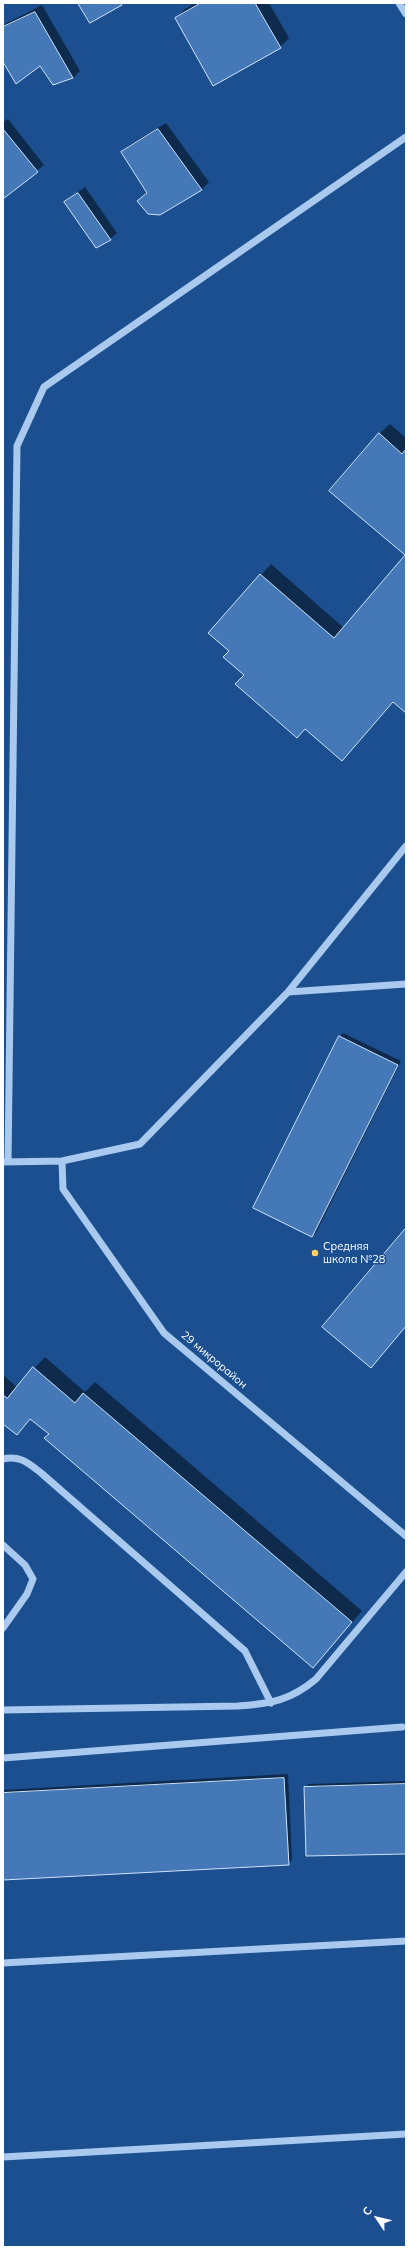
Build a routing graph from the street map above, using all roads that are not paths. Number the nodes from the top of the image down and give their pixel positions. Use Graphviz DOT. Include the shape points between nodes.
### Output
graph roads {
  1 [pos="399,3"];
  2 [pos="406,14"];
  3 [pos="406,137"];
  4 [pos="406,846"];
  5 [pos="406,984"];
  6 [pos="288,992"];
  7 [pos="62,1161"];
  8 [pos="5,1162"];
  9 [pos="3,1459"];
  10 [pos="406,1536"];
  11 [pos="3,1545"];
  12 [pos="406,1572"];
  13 [pos="3,1628"];
  14 [pos="271,1703"];
  15 [pos="3,1710"];
  16 [pos="402,1727"];
  17 [pos="3,1758"];
  18 [pos="406,1941"];
  19 [pos="3,1963"];
  20 [pos="406,2134"];
  21 [pos="3,2157"];
  1 -- 2 [label="street"];
  3 -- 8 [label="street" via="44,388 17,446"];
  4 -- 6 [label="street"];
  5 -- 6 [label="street"];
  6 -- 7 [label="street" via="140,1144"];
  7 -- 8 [label="street"];
  7 -- 10 [label="street, 29 микрорайон" via="63,1189 164,1333"];
  9 -- 14 [label="street" via="23,1459 40,1472 245,1651"];
  11 -- 13 [label="street" via="25,1565 34,1579 27,1594"];
  12 -- 14 [label="street" via="316,1679 301,1692"];
  14 -- 15 [label="street"];
  16 -- 17 [label="street"];
  18 -- 19 [label="street"];
  20 -- 21 [label="street"];
}
